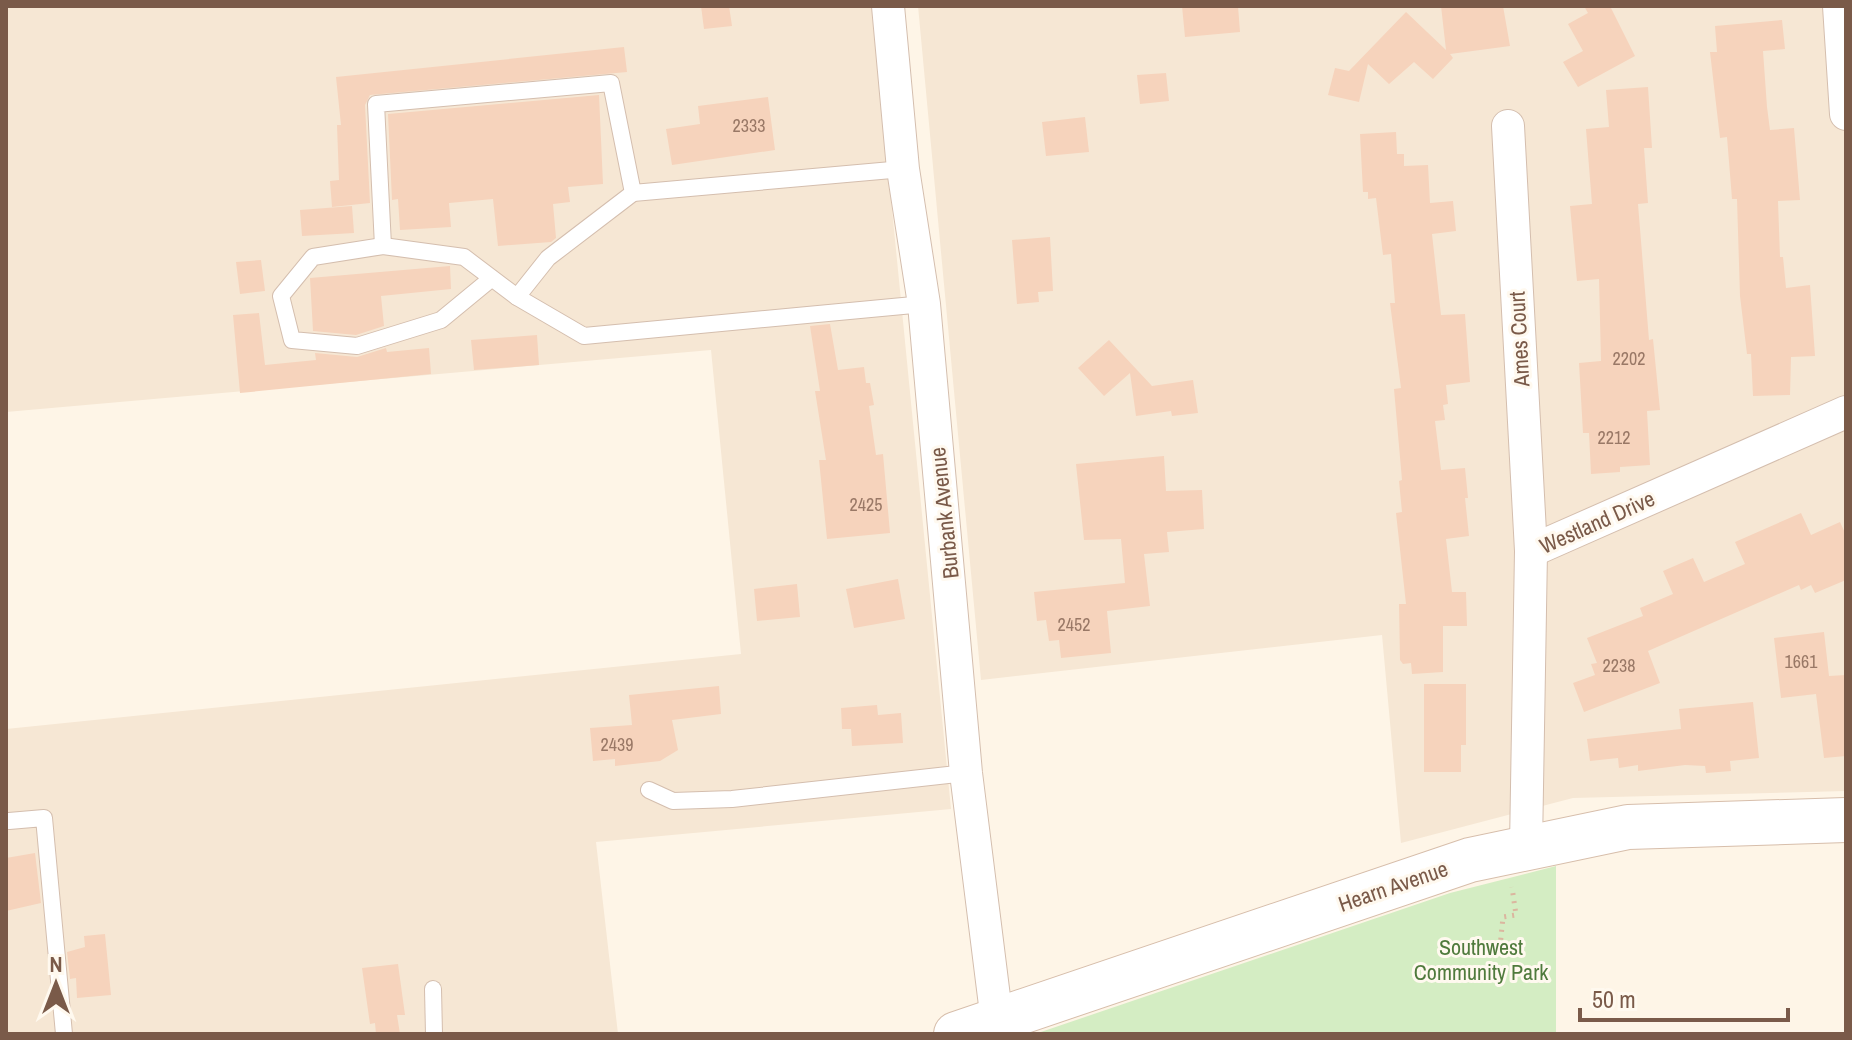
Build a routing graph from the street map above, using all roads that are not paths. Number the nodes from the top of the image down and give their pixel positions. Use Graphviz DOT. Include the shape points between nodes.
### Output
graph roads {
  1 [pos="888,6"];
  2 [pos="1839,6"];
  3 [pos="1846,114"];
  4 [pos="1508,126"];
  5 [pos="903,169"];
  6 [pos="633,193"];
  7 [pos="383,246"];
  8 [pos="492,278"];
  9 [pos="517,297"];
  10 [pos="924,304"];
  11 [pos="1846,412"];
  12 [pos="1531,551"];
  13 [pos="966,773"];
  14 [pos="649,790"];
  15 [pos="1846,820"];
  16 [pos="9,821"];
  17 [pos="1526,846"];
  18 [pos="433,989"];
  19 [pos="1000,1027"];
  20 [pos="64,1034"];
  21 [pos="434,1034"];
  22 [pos="956,1034"];
  1 -- 5 [label="street, Burbank Avenue"];
  2 -- 3 [label="street"];
  4 -- 12 [label="street, Ames Court"];
  5 -- 6 [label="lane"];
  5 -- 10 [label="street, Burbank Avenue"];
  6 -- 7 [label="lane" via="611,83 376,104"];
  6 -- 9 [label="lane" via="548,258"];
  7 -- 8 [label="lane" via="464,257"];
  7 -- 8 [label="lane" via="313,257 281,296 292,340 357,346 427,325 441,320"];
  8 -- 9 [label="lane"];
  9 -- 10 [label="lane" via="584,336"];
  10 -- 13 [label="street, Burbank Avenue"];
  11 -- 12 [label="street, Westland Drive"];
  12 -- 17 [label="street, Westland Drive"];
  13 -- 14 [label="lane" via="732,799 673,801"];
  13 -- 19 [label="street, Burbank Avenue"];
  15 -- 17 [label="main road, Hearn Avenue" via="1628,827"];
  16 -- 20 [label="lane" via="44,818"];
  17 -- 19 [label="main road, Hearn Avenue" via="1470,860"];
  18 -- 21 [label="lane"];
  19 -- 22 [label="main road, Hearn Avenue"];
}
